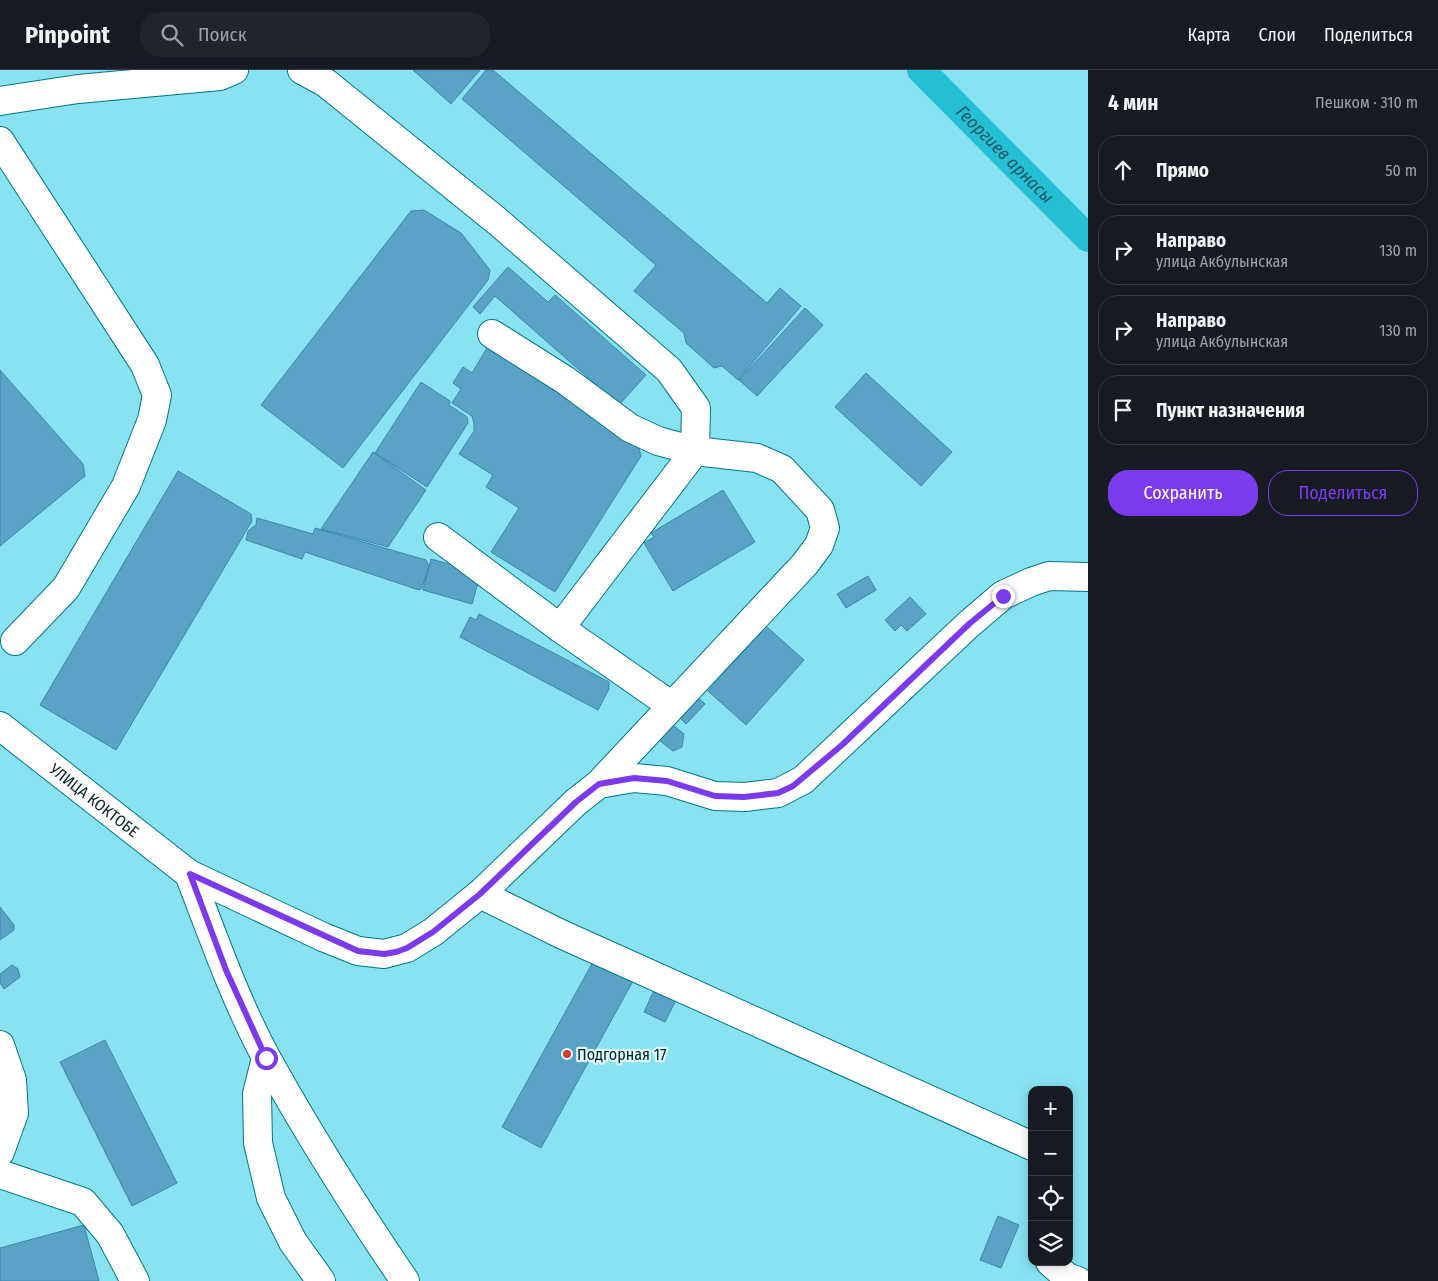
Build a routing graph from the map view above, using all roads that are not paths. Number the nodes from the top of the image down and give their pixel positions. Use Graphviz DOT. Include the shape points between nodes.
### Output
graph roads {
  1 [pos="234,70"];
  2 [pos="302,70"];
  3 [pos="0,101"];
  4 [pos="0,141"];
  5 [pos="492,334"];
  6 [pos="695,451"];
  7 [pos="438,537"];
  8 [pos="1088,578"];
  9 [pos="560,628"];
  10 [pos="15,642"];
  11 [pos="672,706"];
  12 [pos="0,726"];
  13 [pos="599,784"];
  14 [pos="190,874"];
  15 [pos="480,894"];
  16 [pos="0,1046"];
  17 [pos="266,1058"];
  18 [pos="1028,1145"];
  19 [pos="0,1152"];
  20 [pos="0,1174"];
  21 [pos="1055,1266"];
  22 [pos="135,1281"];
  23 [pos="321,1281"];
  24 [pos="405,1281"];
  25 [pos="1078,1281"];
  1 -- 3 [label="street" via="220,76 78,89"];
  2 -- 6 [label="street" via="326,83 490,216 669,370 696,408"];
  4 -- 10 [label="street" via="145,365 157,395 152,420 126,486 66,588"];
  5 -- 6 [label="street, УЛИЦА КОКТОБЕ" via="565,380 630,428 658,441"];
  6 -- 9 [label="street"];
  6 -- 11 [label="street, УЛИЦА КОКТОБЕ" via="757,458 782,469 820,510 825,528 819,545 805,564"];
  7 -- 9 [label="street"];
  8 -- 13 [label="street" via="1049,576 1003,596 803,780 778,793 715,796 667,781 634,778"];
  9 -- 11 [label="street"];
  11 -- 13 [label="street, УЛИЦА КОКТОБЕ"];
  12 -- 14 [label="street, УЛИЦА КОКТОБЕ"];
  13 -- 15 [label="street, УЛИЦА КОКТОБЕ"];
  14 -- 15 [label="street, УЛИЦА КОКТОБЕ" via="332,941 358,951 384,954 407,948 433,932"];
  14 -- 17 [label="street" via="226,970"];
  15 -- 18 [label="street" via="561,934"];
  16 -- 19 [label="street" via="12,1080 14,1113"];
  17 -- 23 [label="street" via="257,1094 258,1143 271,1198 293,1242"];
  17 -- 24 [label="street" via="348,1197"];
  20 -- 22 [label="street" via="83,1202 110,1234"];
  21 -- 25 [label="street"];
}
